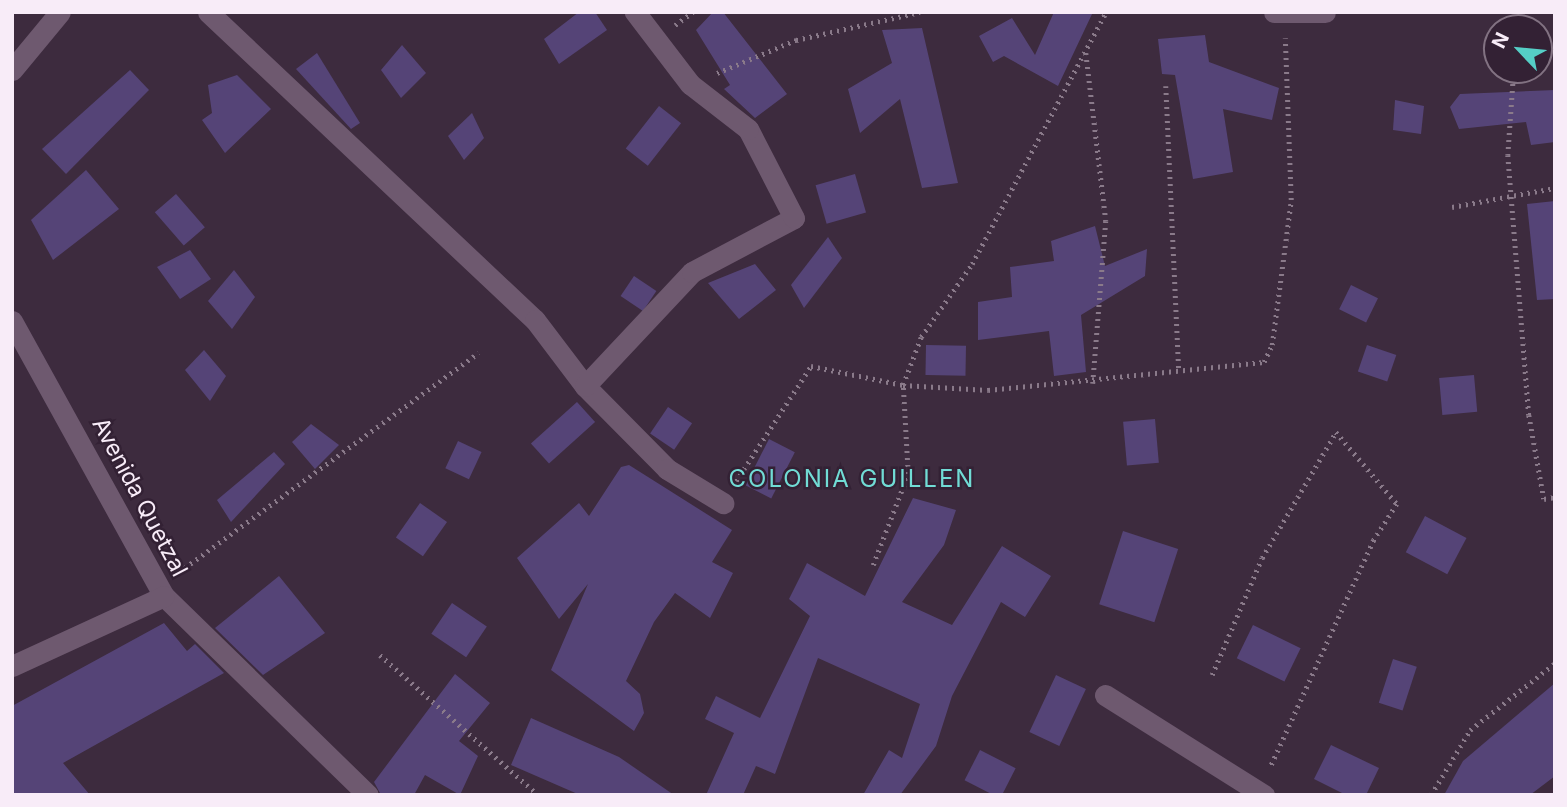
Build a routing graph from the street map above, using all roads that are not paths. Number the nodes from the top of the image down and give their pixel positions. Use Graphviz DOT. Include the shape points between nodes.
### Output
graph roads {
  1 [pos="60,12"];
  2 [pos="208,12"];
  3 [pos="635,12"];
  4 [pos="1325,12"];
  5 [pos="1279,14"];
  6 [pos="12,70"];
  7 [pos="12,321"];
  8 [pos="585,386"];
  9 [pos="723,503"];
  10 [pos="161,592"];
  11 [pos="12,666"];
  12 [pos="1105,695"];
  13 [pos="1262,793"];
  14 [pos="368,795"];
  1 -- 6 [label="street"];
  2 -- 8 [label="street" via="535,320"];
  3 -- 8 [label="street" via="690,84 748,130 794,218 692,272"];
  4 -- 5 [label="street"];
  7 -- 10 [label="street, Avenida Quetzal"];
  8 -- 9 [label="street" via="667,469"];
  10 -- 11 [label="street"];
  10 -- 14 [label="street, Avenida Quetzal"];
  12 -- 13 [label="street"];
}
